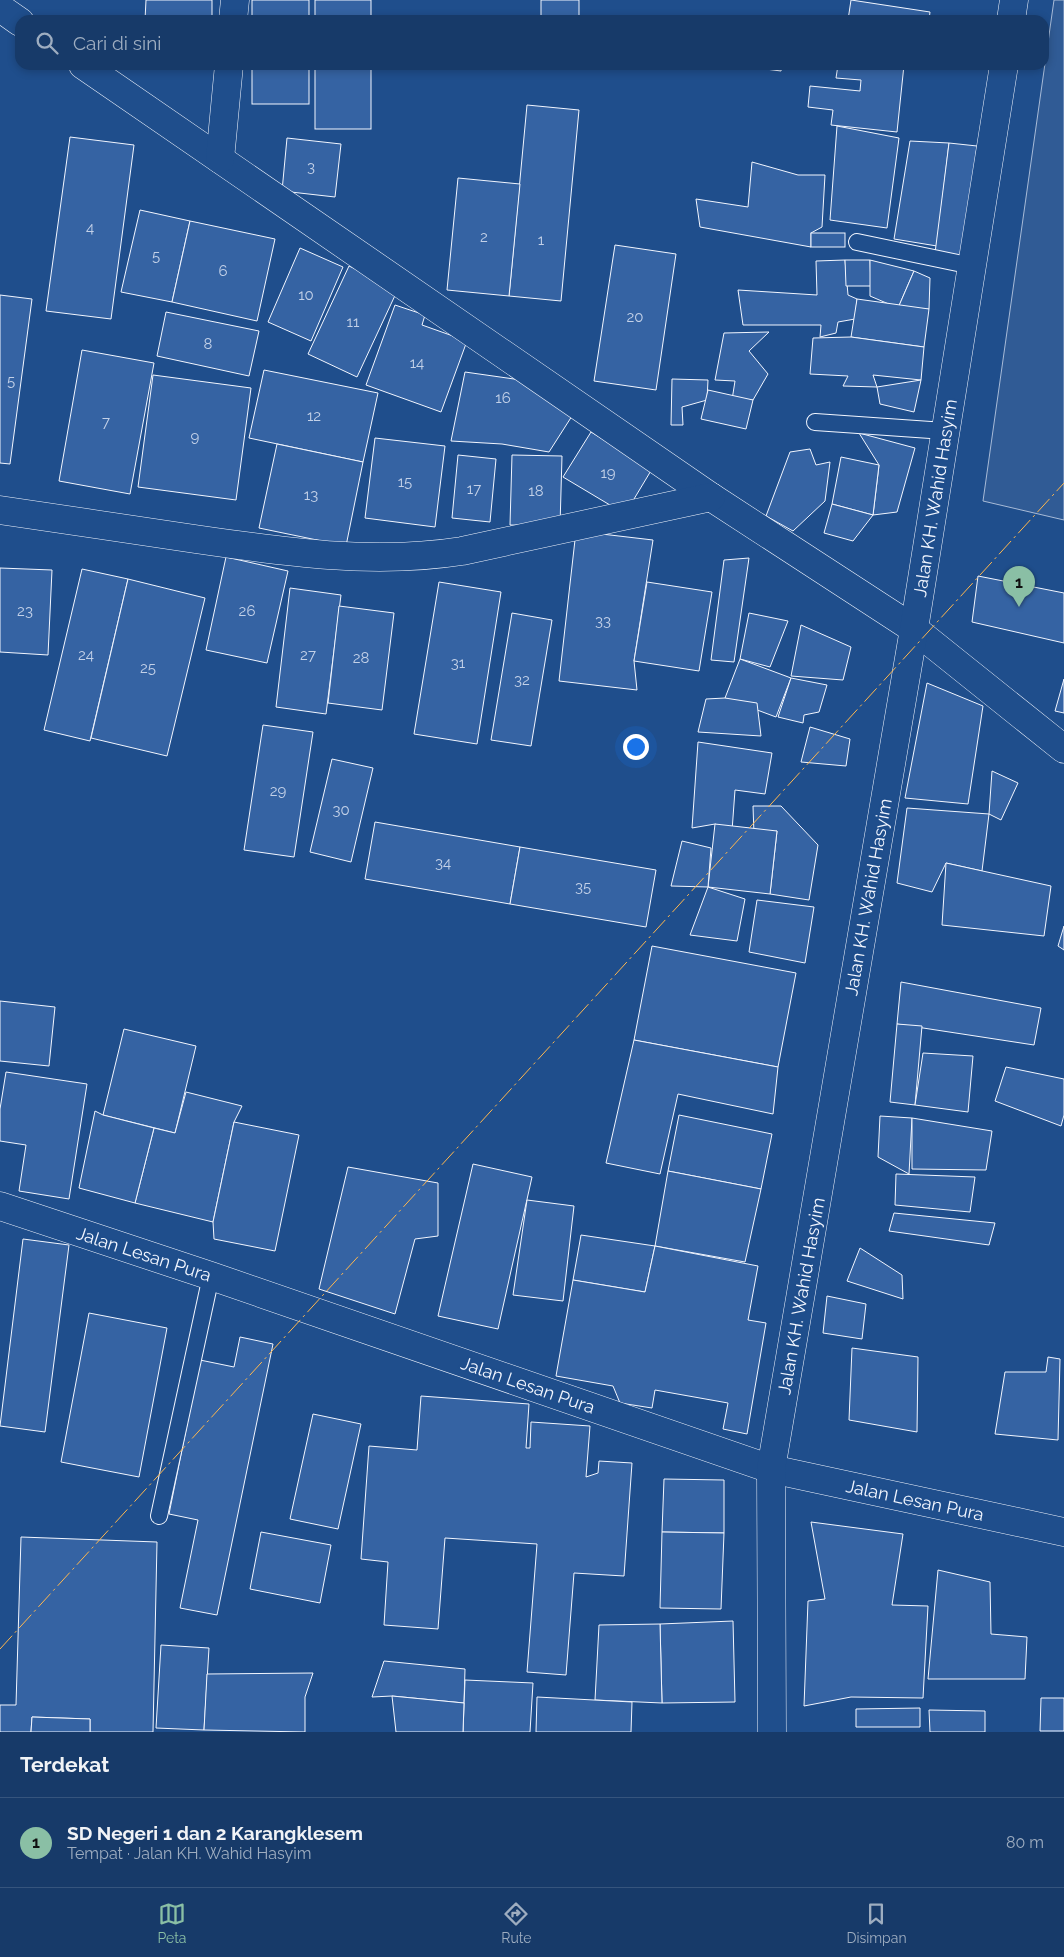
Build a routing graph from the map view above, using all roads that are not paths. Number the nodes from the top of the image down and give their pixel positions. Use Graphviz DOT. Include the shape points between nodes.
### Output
graph roads {
  1 [pos="235,0"];
  2 [pos="1014,0"];
  3 [pos="0,8"];
  4 [pos="234,15"];
  5 [pos="1012,15"];
  6 [pos="15,18"];
  7 [pos="90,70"];
  8 [pos="229,70"];
  9 [pos="1003,70"];
  10 [pos="220,159"];
  11 [pos="857,242"];
  12 [pos="972,266"];
  13 [pos="816,422"];
  14 [pos="945,431"];
  15 [pos="711,497"];
  16 [pos="0,510"];
  17 [pos="914,629"];
  18 [pos="1064,749"];
  19 [pos="0,1206"];
  20 [pos="212,1276"];
  21 [pos="771,1469"];
  22 [pos="159,1516"];
  23 [pos="1064,1532"];
  24 [pos="772,1732"];
  1 -- 4 [label="street"];
  2 -- 5 [label="street"];
  3 -- 6 [label="street"];
  7 -- 10 [label="street"];
  8 -- 10 [label="street"];
  9 -- 12 [label="street, Jalan KH. Wahid Hasyim"];
  10 -- 15 [label="street"];
  11 -- 12 [label="lane"];
  12 -- 14 [label="street, Jalan KH. Wahid Hasyim"];
  13 -- 14 [label="lane"];
  14 -- 17 [label="street, Jalan KH. Wahid Hasyim"];
  15 -- 16 [label="street" via="462,551 385,557 266,549"];
  15 -- 17 [label="street"];
  17 -- 18 [label="street"];
  17 -- 21 [label="street, Jalan KH. Wahid Hasyim"];
  19 -- 20 [label="street, Jalan Lesan Pura"];
  20 -- 21 [label="street, Jalan Lesan Pura"];
  20 -- 22 [label="lane"];
  21 -- 23 [label="street, Jalan Lesan Pura"];
  21 -- 24 [label="street, Jalan KH. Wahid Hasyim"];
}
